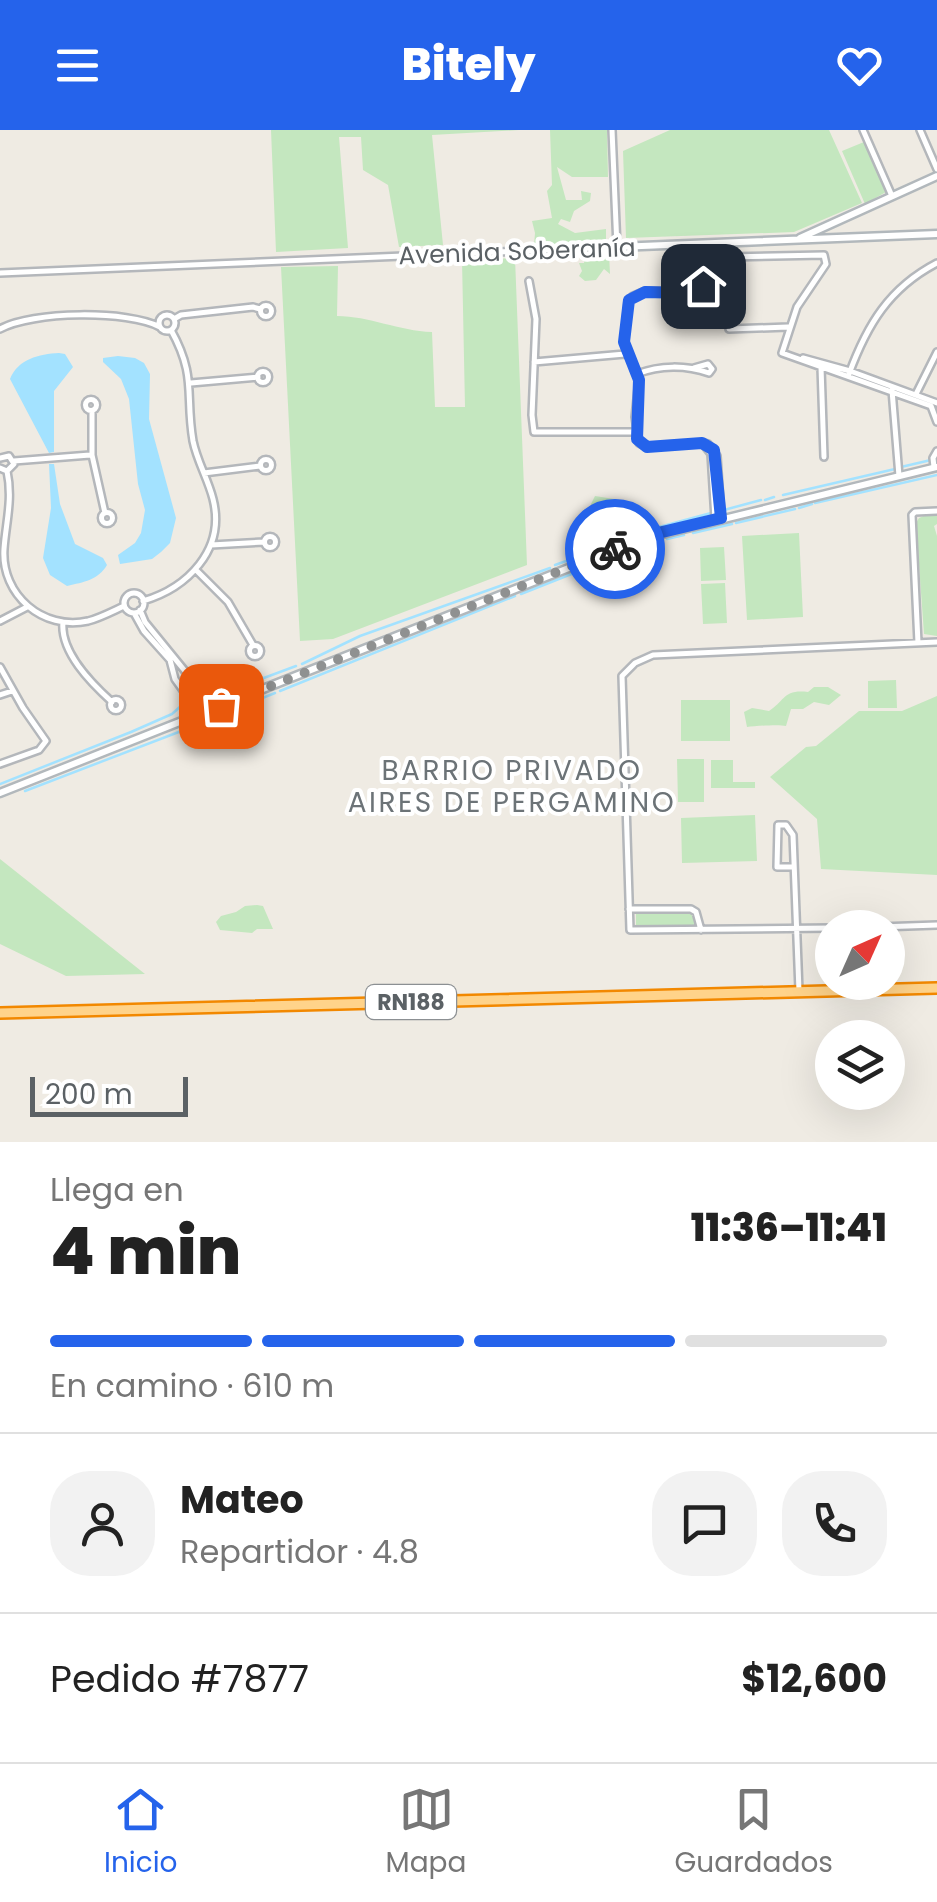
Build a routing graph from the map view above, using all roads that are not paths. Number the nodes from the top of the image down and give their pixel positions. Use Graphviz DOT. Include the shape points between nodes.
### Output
graph roads {
  1 [pos="612,130"];
  2 [pos="862,130"];
  3 [pos="920,130"];
  4 [pos="937,169"];
  5 [pos="937,176"];
  6 [pos="892,196"];
  7 [pos="937,234"];
  8 [pos="794,240"];
  9 [pos="617,247"];
  10 [pos="728,256"];
  11 [pos="937,263"];
  12 [pos="0,273"];
  13 [pos="529,282"];
  14 [pos="688,293"];
  15 [pos="260,309"];
  16 [pos="164,316"];
  17 [pos="142,317"];
  18 [pos="174,319"];
  19 [pos="160,327"];
  20 [pos="788,327"];
  21 [pos="0,329"];
  22 [pos="729,329"];
  23 [pos="171,330"];
  24 [pos="937,352"];
  25 [pos="626,354"];
  26 [pos="789,357"];
  27 [pos="534,362"];
  28 [pos="821,367"];
  29 [pos="694,368"];
  30 [pos="637,374"];
  31 [pos="849,374"];
  32 [pos="258,378"];
  33 [pos="190,383"];
  34 [pos="892,389"];
  35 [pos="915,397"];
  36 [pos="937,403"];
  37 [pos="92,411"];
  38 [pos="937,422"];
  39 [pos="636,432"];
  40 [pos="0,446"];
  41 [pos="937,451"];
  42 [pos="92,455"];
  43 [pos="2,457"];
  44 [pos="824,457"];
  45 [pos="14,462"];
  46 [pos="260,466"];
  47 [pos="936,467"];
  48 [pos="4,469"];
  49 [pos="204,473"];
  50 [pos="899,476"];
  51 [pos="937,512"];
  52 [pos="105,513"];
  53 [pos="718,518"];
  54 [pos="264,542"];
  55 [pos="211,544"];
  56 [pos="2,548"];
  57 [pos="196,570"];
  58 [pos="143,601"];
  59 [pos="124,606"];
  60 [pos="27,608"];
  61 [pos="137,612"];
  62 [pos="0,621"];
  63 [pos="63,622"];
  64 [pos="937,642"];
  65 [pos="918,643"];
  66 [pos="254,645"];
  67 [pos="182,666"];
  68 [pos="0,667"];
  69 [pos="174,670"];
  70 [pos="12,691"];
  71 [pos="188,691"];
  72 [pos="0,695"];
  73 [pos="112,702"];
  74 [pos="198,715"];
  75 [pos="0,764"];
  76 [pos="0,793"];
  77 [pos="794,866"];
  78 [pos="629,909"];
  79 [pos="937,925"];
  80 [pos="905,926"];
  81 [pos="815,928"];
  82 [pos="796,929"];
  83 [pos="701,930"];
  84 [pos="937,988"];
  85 [pos="799,991"];
  86 [pos="0,1013"];
  1 -- 9 [label="street"];
  2 -- 6 [label="street"];
  3 -- 4 [label="street"];
  5 -- 6 [label="main road"];
  6 -- 8 [label="main road"];
  7 -- 8 [label="main road, Avenida Soberanía"];
  8 -- 9 [label="main road, Avenida Soberanía"];
  9 -- 12 [label="street, Avenida Soberanía"];
  10 -- 20 [label="street" via="826,257"];
  11 -- 31 [label="street" via="882,306"];
  13 -- 27 [label="street"];
  14 -- 25 [label="street" via="633,296"];
  15 -- 18 [label="street"];
  16 -- 17 [label="street"];
  16 -- 18 [label="street"];
  16 -- 19 [label="street"];
  17 -- 19 [label="street"];
  17 -- 21 [label="street" via="40,316"];
  18 -- 23 [label="street"];
  19 -- 23 [label="street"];
  20 -- 22 [label="street"];
  20 -- 26 [label="street" via="782,353"];
  23 -- 33 [label="street"];
  24 -- 35 [label="street"];
  25 -- 27 [label="street"];
  25 -- 30 [label="street"];
  26 -- 28 [label="street"];
  26 -- 31 [label="street"];
  27 -- 39 [label="street" via="534,432"];
  28 -- 31 [label="street"];
  28 -- 44 [label="street"];
  29 -- 30 [label="street"];
  30 -- 39 [label="street"];
  31 -- 34 [label="street"];
  32 -- 33 [label="street"];
  33 -- 49 [label="street" via="194,443"];
  34 -- 35 [label="street"];
  34 -- 50 [label="street"];
  35 -- 36 [label="street"];
  35 -- 38 [label="street" via="931,406"];
  37 -- 42 [label="street"];
  39 -- 53 [label="street" via="643,446 708,444 716,456"];
  40 -- 43 [label="street"];
  41 -- 47 [label="street"];
  42 -- 45 [label="street"];
  42 -- 52 [label="street"];
  43 -- 45 [label="street"];
  45 -- 48 [label="street"];
  46 -- 49 [label="street"];
  47 -- 50 [label="main road"];
  48 -- 56 [label="street" via="11,502"];
  49 -- 55 [label="street" via="216,514"];
  50 -- 53 [label="main road"];
  51 -- 65 [label="street" via="912,516"];
  53 -- 74 [label="main road" via="642,539"];
  54 -- 55 [label="street"];
  55 -- 57 [label="street"];
  56 -- 60 [label="street" via="10,582"];
  57 -- 58 [label="street" via="170,592"];
  57 -- 66 [label="street" via="228,602"];
  58 -- 59 [label="street" via="132,594"];
  58 -- 61 [label="street"];
  59 -- 61 [label="street"];
  59 -- 63 [label="street" via="88,621"];
  60 -- 62 [label="street"];
  60 -- 63 [label="street"];
  61 -- 67 [label="street"];
  61 -- 69 [label="street"];
  63 -- 73 [label="street" via="79,666"];
  64 -- 65 [label="street"];
  65 -- 78 [label="street" via="653,656 629,666 621,683"];
  67 -- 69 [label="street"];
  67 -- 71 [label="street"];
  68 -- 70 [label="street"];
  69 -- 71 [label="street" via="174,680"];
  70 -- 72 [label="street"];
  70 -- 75 [label="street" via="46,740 39,750"];
  71 -- 74 [label="street"];
  74 -- 76 [label="main road"];
  77 -- 77 [label="street" via="793,835 778,825 777,867"];
  77 -- 82 [label="street"];
  78 -- 83 [label="street" via="692,909"];
  78 -- 83 [label="street" via="630,930"];
  79 -- 80 [label="street"];
  81 -- 82 [label="street"];
  82 -- 83 [label="street"];
  82 -- 85 [label="street"];
  84 -- 85 [label="highway, RN188"];
  85 -- 86 [label="highway, RN188"];
}
